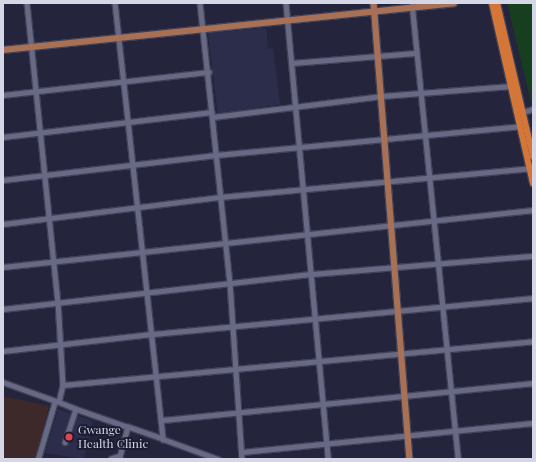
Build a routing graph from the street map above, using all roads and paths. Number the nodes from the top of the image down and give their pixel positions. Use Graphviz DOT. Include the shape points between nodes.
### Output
graph roads {
  1 [pos="27,3"];
  2 [pos="115,3"];
  3 [pos="200,3"];
  4 [pos="286,3"];
  5 [pos="374,3"];
  6 [pos="454,3"];
  7 [pos="492,3"];
  8 [pos="497,3"];
  9 [pos="413,5"];
  10 [pos="375,11"];
  11 [pos="288,20"];
  12 [pos="202,28"];
  13 [pos="119,37"];
  14 [pos="32,47"];
  15 [pos="3,50"];
  16 [pos="416,52"];
  17 [pos="379,54"];
  18 [pos="291,62"];
  19 [pos="209,72"];
  20 [pos="122,80"];
  21 [pos="511,86"];
  22 [pos="37,92"];
  23 [pos="423,94"];
  24 [pos="3,95"];
  25 [pos="382,96"];
  26 [pos="295,106"];
  27 [pos="533,109"];
  28 [pos="523,112"];
  29 [pos="212,114"];
  30 [pos="127,122"];
  31 [pos="520,126"];
  32 [pos="42,133"];
  33 [pos="427,134"];
  34 [pos="3,137"];
  35 [pos="385,139"];
  36 [pos="300,146"];
  37 [pos="216,155"];
  38 [pos="533,156"];
  39 [pos="132,164"];
  40 [pos="530,168"];
  41 [pos="46,175"];
  42 [pos="431,178"];
  43 [pos="3,180"];
  44 [pos="388,181"];
  45 [pos="533,183"];
  46 [pos="305,191"];
  47 [pos="220,197"];
  48 [pos="139,207"];
  49 [pos="533,210"];
  50 [pos="50,219"];
  51 [pos="436,220"];
  52 [pos="3,224"];
  53 [pos="392,224"];
  54 [pos="308,233"];
  55 [pos="225,241"];
  56 [pos="144,251"];
  57 [pos="533,256"];
  58 [pos="54,260"];
  59 [pos="440,264"];
  60 [pos="3,267"];
  61 [pos="395,268"];
  62 [pos="312,274"];
  63 [pos="230,283"];
  64 [pos="148,291"];
  65 [pos="533,298"];
  66 [pos="58,301"];
  67 [pos="444,307"];
  68 [pos="3,309"];
  69 [pos="398,311"];
  70 [pos="316,320"];
  71 [pos="233,326"];
  72 [pos="153,334"];
  73 [pos="533,341"];
  74 [pos="61,345"];
  75 [pos="448,348"];
  76 [pos="3,352"];
  77 [pos="402,352"];
  78 [pos="318,361"];
  79 [pos="236,368"];
  80 [pos="158,377"];
  81 [pos="3,382"];
  82 [pos="533,383"];
  83 [pos="63,385"];
  84 [pos="452,391"];
  85 [pos="406,396"];
  86 [pos="57,402"];
  87 [pos="322,404"];
  88 [pos="76,409"];
  89 [pos="240,413"];
  90 [pos="163,420"];
  91 [pos="533,423"];
  92 [pos="128,426"];
  93 [pos="456,434"];
  94 [pos="409,438"];
  95 [pos="163,439"];
  96 [pos="65,442"];
  97 [pos="326,444"];
  98 [pos="242,452"];
  99 [pos="38,459"];
  100 [pos="111,459"];
  101 [pos="218,459"];
  102 [pos="242,459"];
  103 [pos="328,459"];
  104 [pos="410,459"];
  105 [pos="458,459"];
  1 -- 14 [label="street"];
  2 -- 13 [label="street"];
  3 -- 12 [label="street"];
  4 -- 11 [label="street"];
  5 -- 10 [label="main road"];
  6 -- 9 [label="main road"];
  7 -- 21 [label="highway"];
  8 -- 28 [label="highway"];
  9 -- 10 [label="main road"];
  9 -- 16 [label="street"];
  10 -- 11 [label="main road"];
  10 -- 17 [label="main road"];
  11 -- 12 [label="main road"];
  11 -- 18 [label="street"];
  12 -- 13 [label="main road"];
  12 -- 19 [label="street"];
  13 -- 14 [label="main road"];
  13 -- 20 [label="street"];
  14 -- 15 [label="main road"];
  14 -- 22 [label="street"];
  16 -- 17 [label="street"];
  16 -- 23 [label="street"];
  17 -- 18 [label="street"];
  17 -- 25 [label="main road"];
  18 -- 26 [label="street"];
  19 -- 20 [label="street"];
  19 -- 29 [label="street"];
  20 -- 22 [label="street"];
  20 -- 30 [label="street"];
  21 -- 23 [label="street"];
  21 -- 31 [label="highway"];
  22 -- 24 [label="street"];
  22 -- 32 [label="street"];
  23 -- 25 [label="street"];
  23 -- 33 [label="street"];
  25 -- 26 [label="street"];
  25 -- 35 [label="main road"];
  26 -- 29 [label="street"];
  26 -- 36 [label="street"];
  27 -- 28 [label="street"];
  28 -- 38 [label="highway"];
  29 -- 30 [label="street"];
  29 -- 37 [label="street"];
  30 -- 32 [label="street"];
  30 -- 39 [label="street"];
  31 -- 33 [label="street"];
  31 -- 40 [label="highway"];
  32 -- 34 [label="street"];
  32 -- 41 [label="street"];
  33 -- 35 [label="street"];
  33 -- 42 [label="street"];
  35 -- 36 [label="street"];
  35 -- 44 [label="main road"];
  36 -- 37 [label="street"];
  36 -- 46 [label="street"];
  37 -- 39 [label="street"];
  37 -- 47 [label="street"];
  39 -- 41 [label="street"];
  39 -- 48 [label="street"];
  40 -- 42 [label="street"];
  40 -- 45 [label="highway"];
  41 -- 43 [label="street"];
  41 -- 50 [label="street"];
  42 -- 44 [label="street"];
  42 -- 51 [label="street"];
  44 -- 46 [label="street"];
  44 -- 53 [label="main road"];
  46 -- 47 [label="street"];
  46 -- 54 [label="street"];
  47 -- 48 [label="street"];
  47 -- 55 [label="street"];
  48 -- 50 [label="street"];
  48 -- 56 [label="street"];
  49 -- 51 [label="street"];
  50 -- 52 [label="street"];
  50 -- 58 [label="street"];
  51 -- 53 [label="street"];
  51 -- 59 [label="street"];
  53 -- 54 [label="street"];
  53 -- 61 [label="main road"];
  54 -- 55 [label="street"];
  54 -- 62 [label="street"];
  55 -- 56 [label="street"];
  55 -- 63 [label="street"];
  56 -- 58 [label="street"];
  56 -- 64 [label="street"];
  57 -- 59 [label="street"];
  58 -- 60 [label="street"];
  58 -- 66 [label="street"];
  59 -- 61 [label="street"];
  59 -- 67 [label="street"];
  61 -- 62 [label="street"];
  61 -- 69 [label="main road"];
  62 -- 63 [label="street"];
  62 -- 70 [label="street"];
  63 -- 64 [label="street"];
  63 -- 71 [label="street"];
  64 -- 66 [label="street"];
  64 -- 72 [label="street"];
  65 -- 67 [label="street"];
  66 -- 68 [label="street"];
  66 -- 74 [label="street"];
  67 -- 69 [label="street"];
  67 -- 75 [label="street"];
  69 -- 70 [label="street"];
  69 -- 77 [label="main road"];
  70 -- 71 [label="street"];
  70 -- 78 [label="street"];
  71 -- 72 [label="street"];
  71 -- 79 [label="street"];
  72 -- 74 [label="street"];
  72 -- 80 [label="street"];
  73 -- 75 [label="street"];
  74 -- 76 [label="street"];
  74 -- 83 [label="street"];
  75 -- 77 [label="street"];
  75 -- 84 [label="street"];
  77 -- 78 [label="street"];
  77 -- 85 [label="main road"];
  78 -- 79 [label="street"];
  78 -- 87 [label="street"];
  79 -- 80 [label="street"];
  79 -- 89 [label="street"];
  80 -- 83 [label="street"];
  80 -- 90 [label="street"];
  81 -- 86 [label="street"];
  82 -- 84 [label="street"];
  83 -- 86 [label="street"];
  84 -- 85 [label="street"];
  84 -- 93 [label="street"];
  85 -- 87 [label="street"];
  85 -- 94 [label="main road"];
  86 -- 88 [label="street"];
  86 -- 99 [label="street"];
  87 -- 89 [label="street"];
  87 -- 97 [label="street"];
  88 -- 92 [label="street"];
  88 -- 96 [label="street"];
  89 -- 90 [label="street"];
  89 -- 98 [label="street"];
  90 -- 95 [label="street"];
  91 -- 93 [label="street"];
  92 -- 95 [label="street"];
  92 -- 100 [label="street" via="120,456"];
  93 -- 94 [label="street"];
  93 -- 105 [label="street"];
  94 -- 97 [label="street"];
  94 -- 104 [label="main road"];
  95 -- 101 [label="street"];
  97 -- 98 [label="street"];
  97 -- 103 [label="street"];
  98 -- 102 [label="street"];
}
